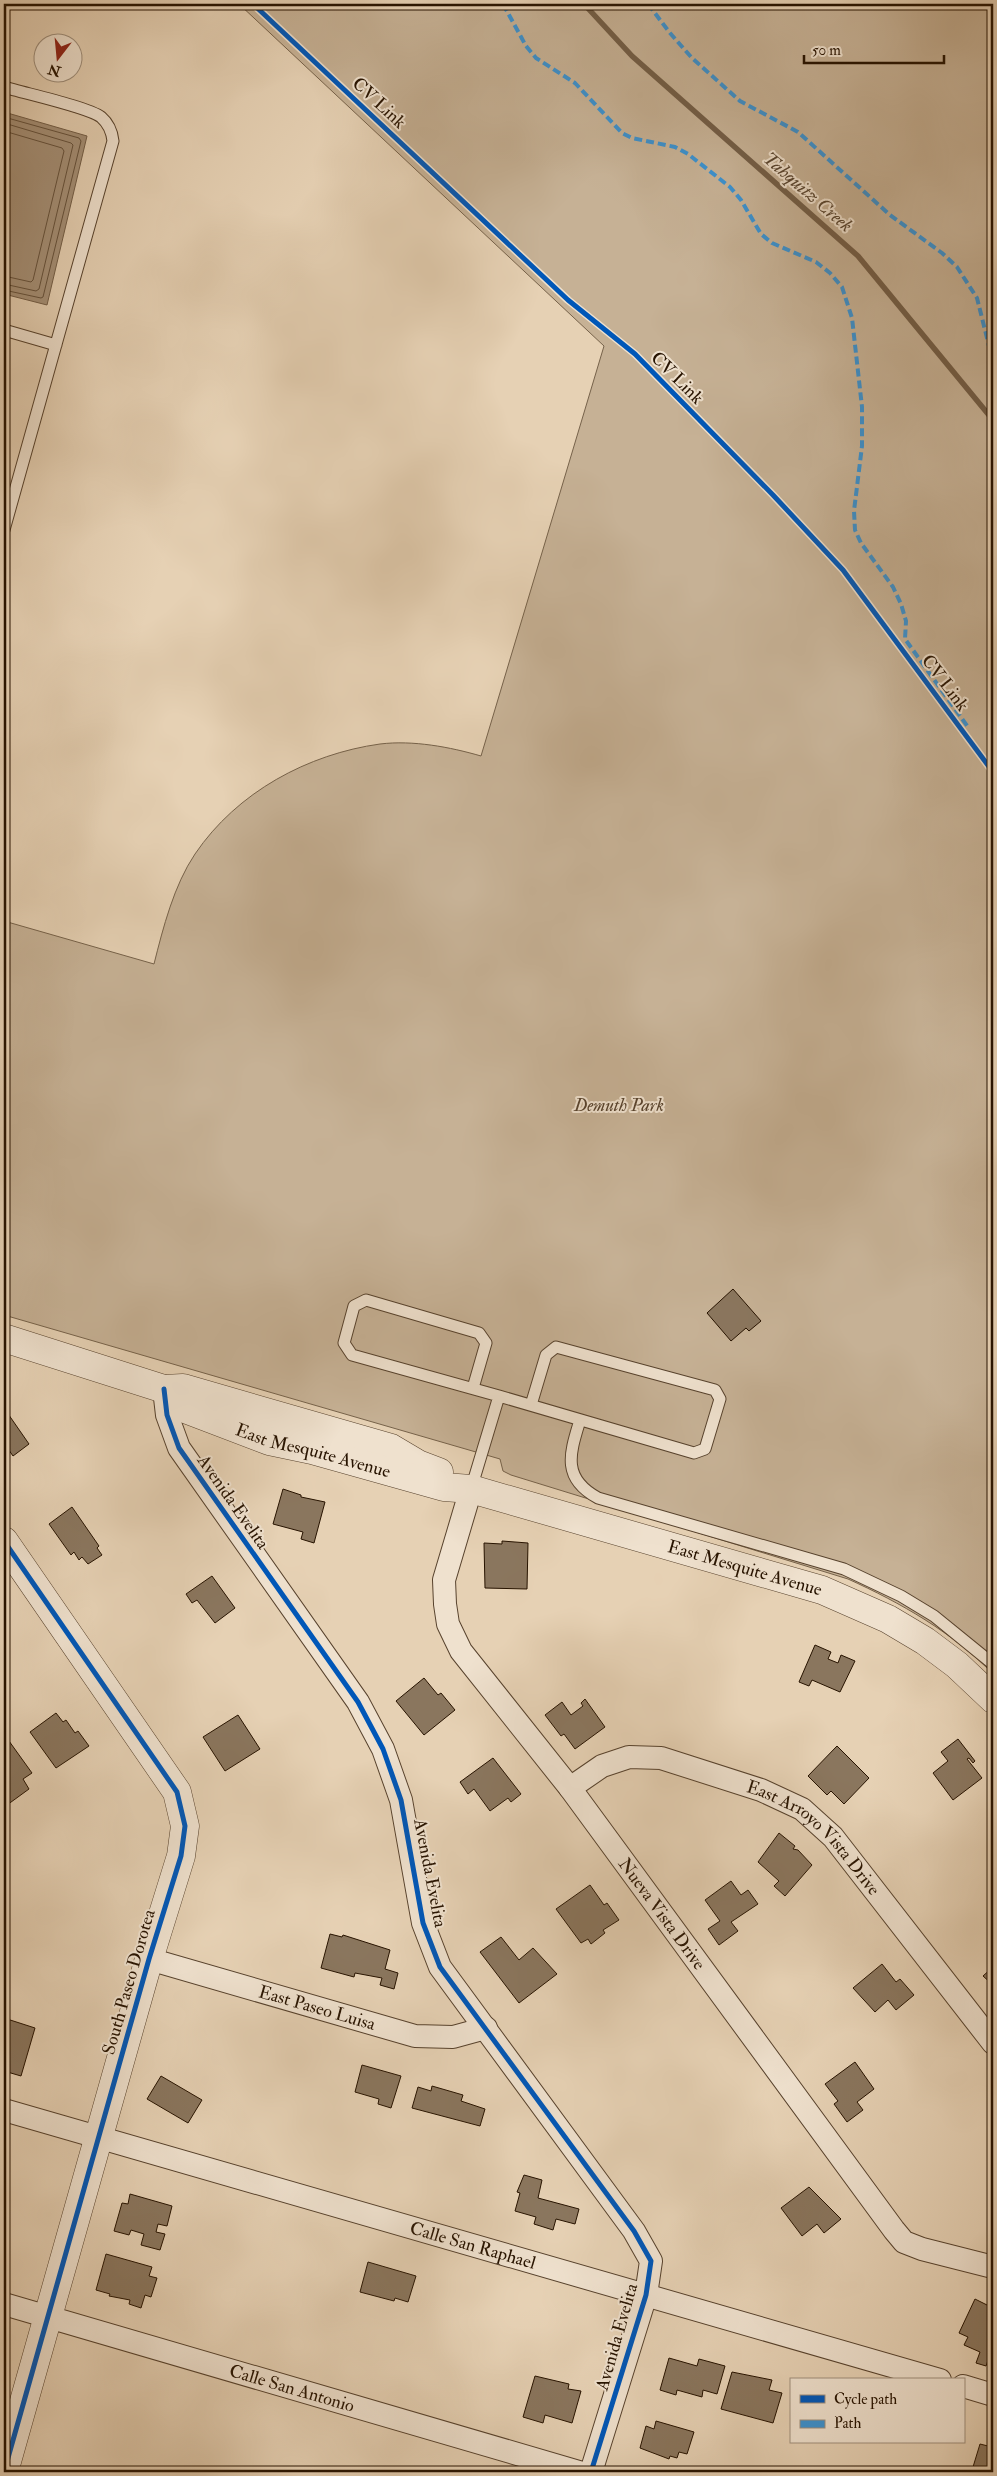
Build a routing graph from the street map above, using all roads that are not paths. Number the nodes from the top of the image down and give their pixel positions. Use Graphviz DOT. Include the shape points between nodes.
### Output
graph roads {
  1 [pos="4,87"];
  2 [pos="4,330"];
  3 [pos="56,344"];
  4 [pos="4,530"];
  5 [pos="4,1338"];
  6 [pos="472,1388"];
  7 [pos="164,1389"];
  8 [pos="499,1396"];
  9 [pos="531,1405"];
  10 [pos="580,1420"];
  11 [pos="471,1489"];
  12 [pos="4,1541"];
  13 [pos="993,1664"];
  14 [pos="993,1699"];
  15 [pos="570,1788"];
  16 [pos="149,1959"];
  17 [pos="486,2028"];
  18 [pos="993,2043"];
  19 [pos="4,2110"];
  20 [pos="99,2138"];
  21 [pos="993,2267"];
  22 [pos="646,2295"];
  23 [pos="4,2304"];
  24 [pos="47,2316"];
  25 [pos="933,2378"];
  26 [pos="964,2386"];
  27 [pos="993,2395"];
  28 [pos="4,2472"];
  29 [pos="579,2472"];
  30 [pos="591,2472"];
  1 -- 3 [label="lane" via="85,110 100,117 112,131 113,140"];
  2 -- 3 [label="lane"];
  3 -- 4 [label="lane"];
  5 -- 7 [label="street, East Mesquite Avenue"];
  6 -- 6 [label="lane" via="352,1355 344,1343 354,1306 366,1300 479,1332 486,1342"];
  6 -- 8 [label="lane"];
  7 -- 11 [label="street, East Mesquite Avenue" via="183,1388 391,1448"];
  7 -- 17 [label="street, Avenida Evelita" via="166,1416 179,1448 358,1702 383,1749 401,1800 423,1923 440,1967"];
  8 -- 9 [label="lane"];
  8 -- 11 [label="lane"];
  9 -- 10 [label="lane"];
  9 -- 10 [label="lane" via="546,1355 556,1347 715,1390 720,1399 705,1449 694,1453"];
  10 -- 13 [label="lane" via="570,1458 575,1478 589,1493 816,1560 862,1577 934,1616"];
  11 -- 14 [label="street, East Mesquite Avenue" via="822,1590 888,1619 925,1641"];
  11 -- 15 [label="street, Nueva Vista Drive" via="444,1580 448,1624 461,1651"];
  12 -- 16 [label="street, South Paseo Dorotea" via="177,1792 185,1826 181,1856"];
  15 -- 18 [label="street, East Arroyo Vista Drive" via="602,1766 629,1757 661,1758 761,1790 802,1809 833,1837"];
  15 -- 21 [label="street, Nueva Vista Drive" via="904,2242 922,2250"];
  16 -- 17 [label="street, East Paseo Luisa" via="415,2036 453,2037"];
  16 -- 20 [label="street, South Paseo Dorotea"];
  17 -- 22 [label="street, Avenida Evelita" via="634,2231 651,2261"];
  19 -- 20 [label="street, Calle San Raphael"];
  20 -- 22 [label="street, Calle San Raphael"];
  20 -- 24 [label="street, South Paseo Dorotea"];
  22 -- 25 [label="street, Calle San Raphael"];
  22 -- 30 [label="street, Avenida Evelita"];
  23 -- 24 [label="street, Calle San Antonio"];
  24 -- 28 [label="street, South Paseo Dorotea"];
  24 -- 29 [label="street, Calle San Antonio"];
  26 -- 27 [label="street"];
}
